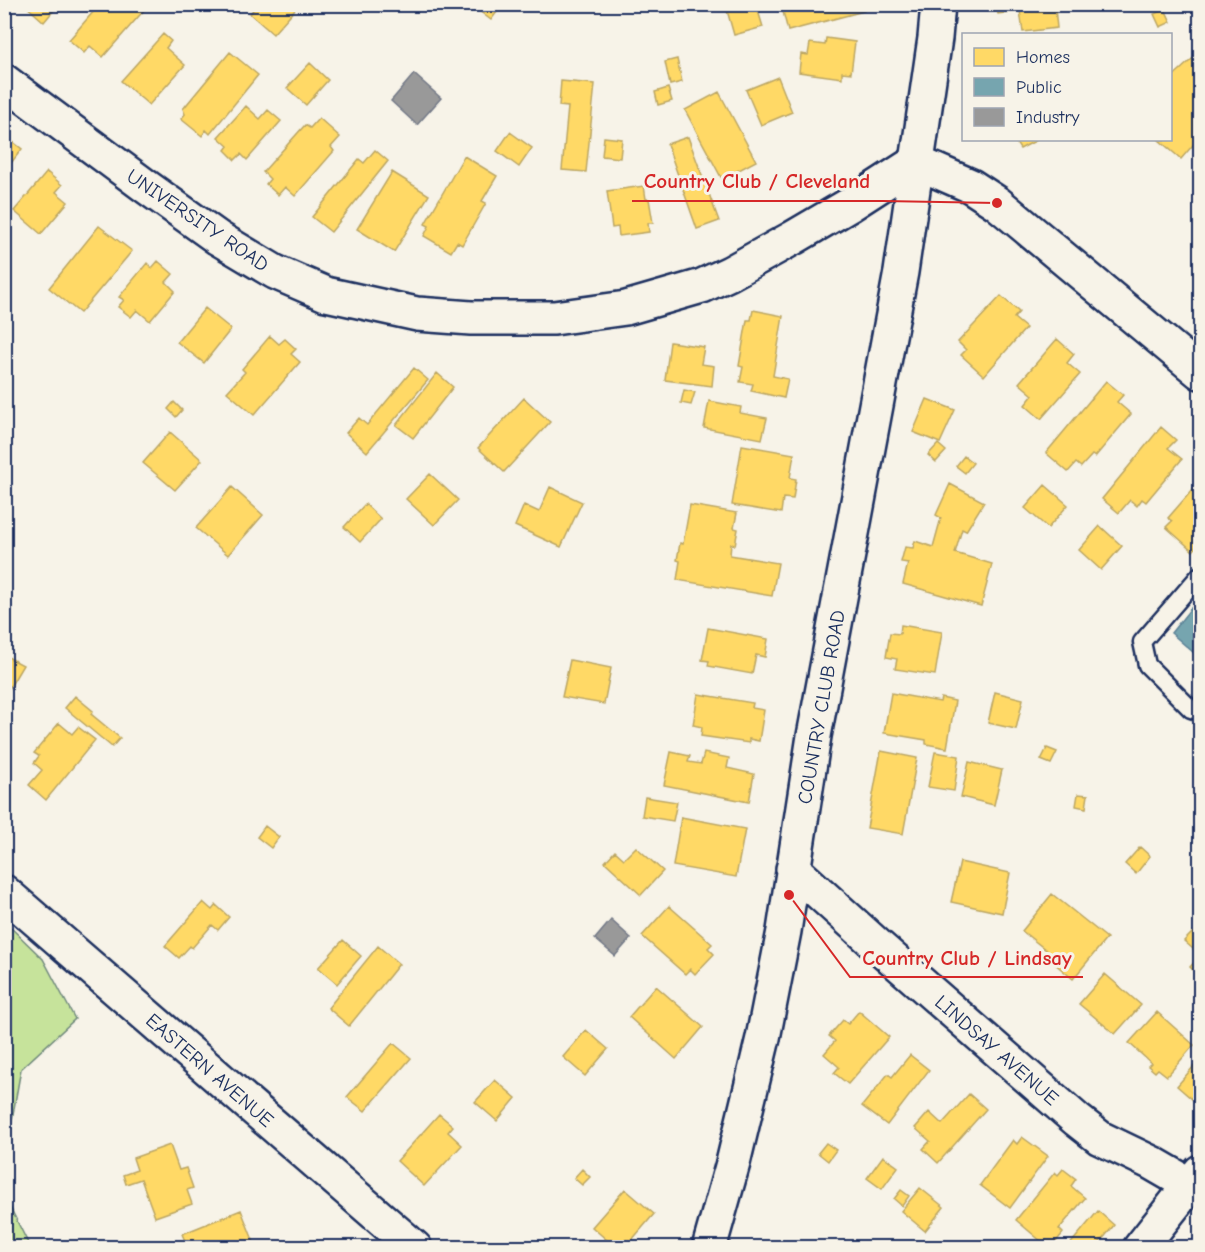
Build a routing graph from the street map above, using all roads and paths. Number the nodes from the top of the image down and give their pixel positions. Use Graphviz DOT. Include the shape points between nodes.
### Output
graph roads {
  1 [pos="938,4"];
  2 [pos="4,81"];
  3 [pos="916,162"];
  4 [pos="1200,372"];
  5 [pos="1200,575"];
  6 [pos="1200,711"];
  7 [pos="793,869"];
  8 [pos="4,892"];
  9 [pos="1195,1178"];
  10 [pos="415,1248"];
  11 [pos="709,1248"];
  12 [pos="1140,1248"];
  1 -- 3 [label="street, COUNTRY CLUB ROAD"];
  2 -- 3 [label="street, UNIVERSITY ROAD" via="218,238 275,272 326,294 417,314 554,318 626,308 691,289 784,243"];
  3 -- 4 [label="street" via="971,186 997,203"];
  3 -- 7 [label="street, COUNTRY CLUB ROAD" via="901,272 814,736"];
  5 -- 6 [label="lane" via="1142,642 1147,666 1191,709"];
  7 -- 9 [label="street, LINDSAY AVENUE" via="1100,1138"];
  7 -- 11 [label="street, COUNTRY CLUB ROAD" via="763,1038"];
  8 -- 10 [label="street, EASTERN AVENUE"];
  9 -- 12 [label="street"];
}
